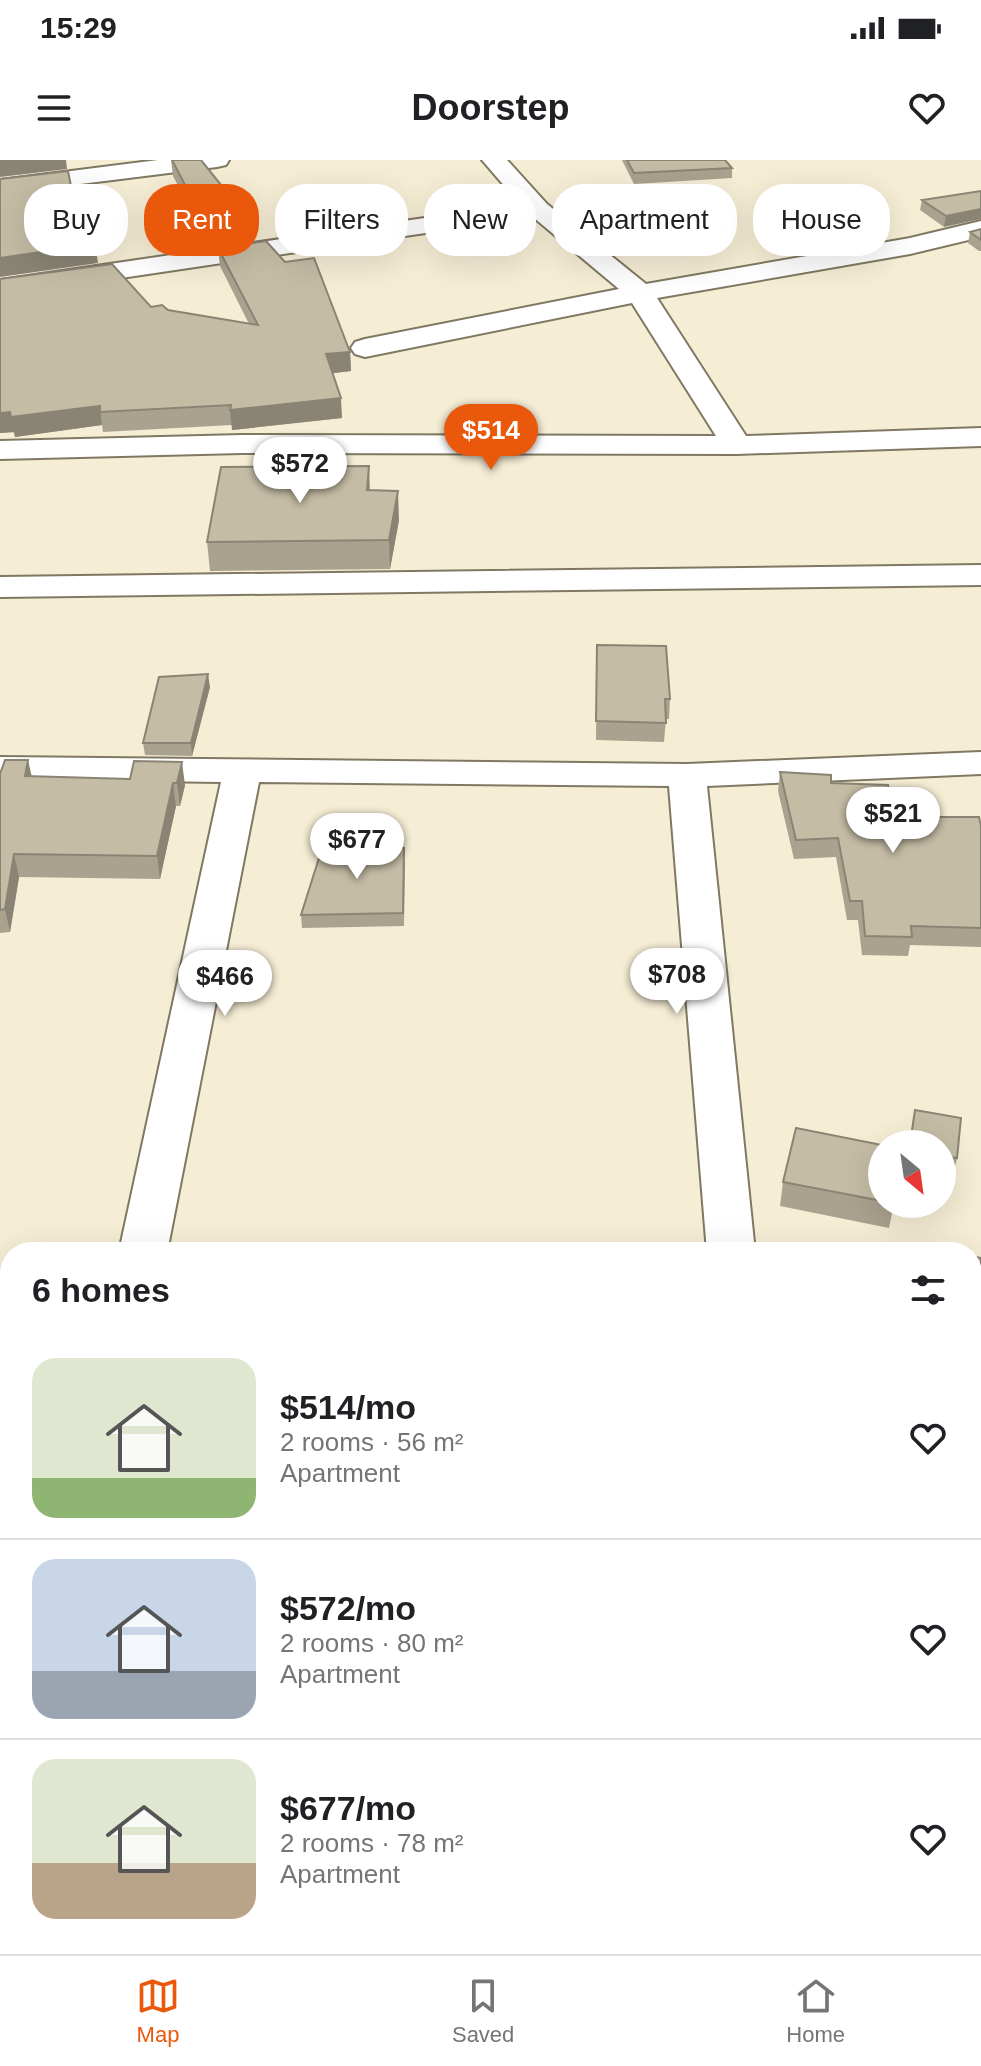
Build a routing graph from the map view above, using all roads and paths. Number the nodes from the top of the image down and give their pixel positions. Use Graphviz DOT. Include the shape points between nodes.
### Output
graph roads {
  1 [pos="217,160"];
  2 [pos="494,160"];
  3 [pos="0,187"];
  4 [pos="538,209"];
  5 [pos="981,229"];
  6 [pos="0,288"];
  7 [pos="640,293"];
  8 [pos="365,348"];
  9 [pos="981,437"];
  10 [pos="737,445"];
  11 [pos="0,450"];
  12 [pos="981,575"];
  13 [pos="0,587"];
  14 [pos="981,763"];
  15 [pos="0,768"];
  16 [pos="242,770"];
  17 [pos="687,775"];
  18 [pos="145,1242"];
  19 [pos="730,1242"];
  1 -- 3 [label="street"];
  2 -- 4 [label="street"];
  4 -- 6 [label="street"];
  4 -- 7 [label="street"];
  5 -- 7 [label="street"];
  7 -- 8 [label="street"];
  7 -- 10 [label="street"];
  9 -- 10 [label="street"];
  10 -- 11 [label="street" via="242,444"];
  12 -- 13 [label="street"];
  14 -- 17 [label="street"];
  15 -- 16 [label="street"];
  16 -- 17 [label="street"];
  16 -- 18 [label="street"];
  17 -- 19 [label="street"];
}
